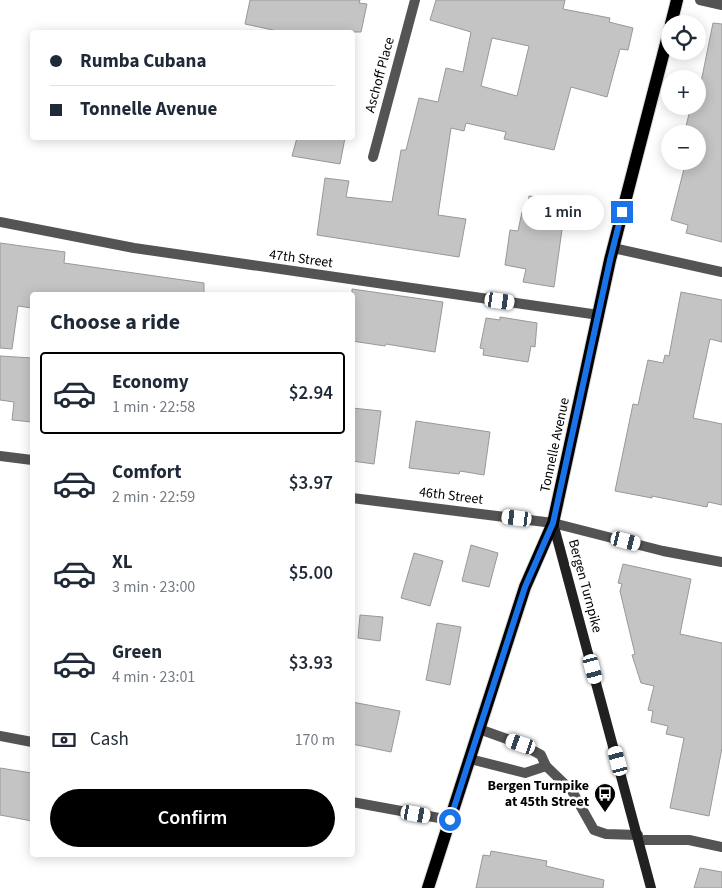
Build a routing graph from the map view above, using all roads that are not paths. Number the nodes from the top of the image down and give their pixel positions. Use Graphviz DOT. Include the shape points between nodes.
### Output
graph roads {
  1 [pos="414,0"];
  2 [pos="677,0"];
  3 [pos="700,0"];
  4 [pos="722,4"];
  5 [pos="673,15"];
  6 [pos="662,60"];
  7 [pos="373,157"];
  8 [pos="0,222"];
  9 [pos="613,248"];
  10 [pos="722,272"];
  11 [pos="599,315"];
  12 [pos="0,456"];
  13 [pos="30,460"];
  14 [pos="355,498"];
  15 [pos="553,523"];
  16 [pos="722,562"];
  17 [pos="480,729"];
  18 [pos="0,736"];
  19 [pos="30,742"];
  20 [pos="470,758"];
  21 [pos="546,766"];
  22 [pos="355,803"];
  23 [pos="450,820"];
  24 [pos="639,837"];
  25 [pos="722,847"];
  26 [pos="428,888"];
  27 [pos="651,888"];
  1 -- 7 [label="street, Aschoff Place"];
  2 -- 5 [label="main road"];
  3 -- 4 [label="street"];
  6 -- 9 [label="main road, Tonnelle Avenue"];
  8 -- 11 [label="street, 47th Street" via="134,248"];
  9 -- 10 [label="street"];
  9 -- 11 [label="main road, Tonnelle Avenue"];
  11 -- 15 [label="main road, Tonnelle Avenue"];
  12 -- 13 [label="street"];
  14 -- 15 [label="street, 46th Street"];
  15 -- 16 [label="street, 46th Street" via="663,551"];
  15 -- 17 [label="main road, Tonnelle Avenue" via="525,587"];
  15 -- 24 [label="main road, Bergen Turnpike"];
  17 -- 20 [label="main road, Tonnelle Avenue"];
  17 -- 21 [label="street" via="541,754"];
  18 -- 19 [label="street"];
  20 -- 21 [label="street" via="525,773"];
  20 -- 23 [label="main road, Tonnelle Avenue"];
  21 -- 24 [label="street" via="572,791 594,830"];
  22 -- 23 [label="street"];
  23 -- 26 [label="main road, Tonnelle Avenue"];
  24 -- 25 [label="street" via="689,840"];
  24 -- 27 [label="main road, Bergen Turnpike"];
}
